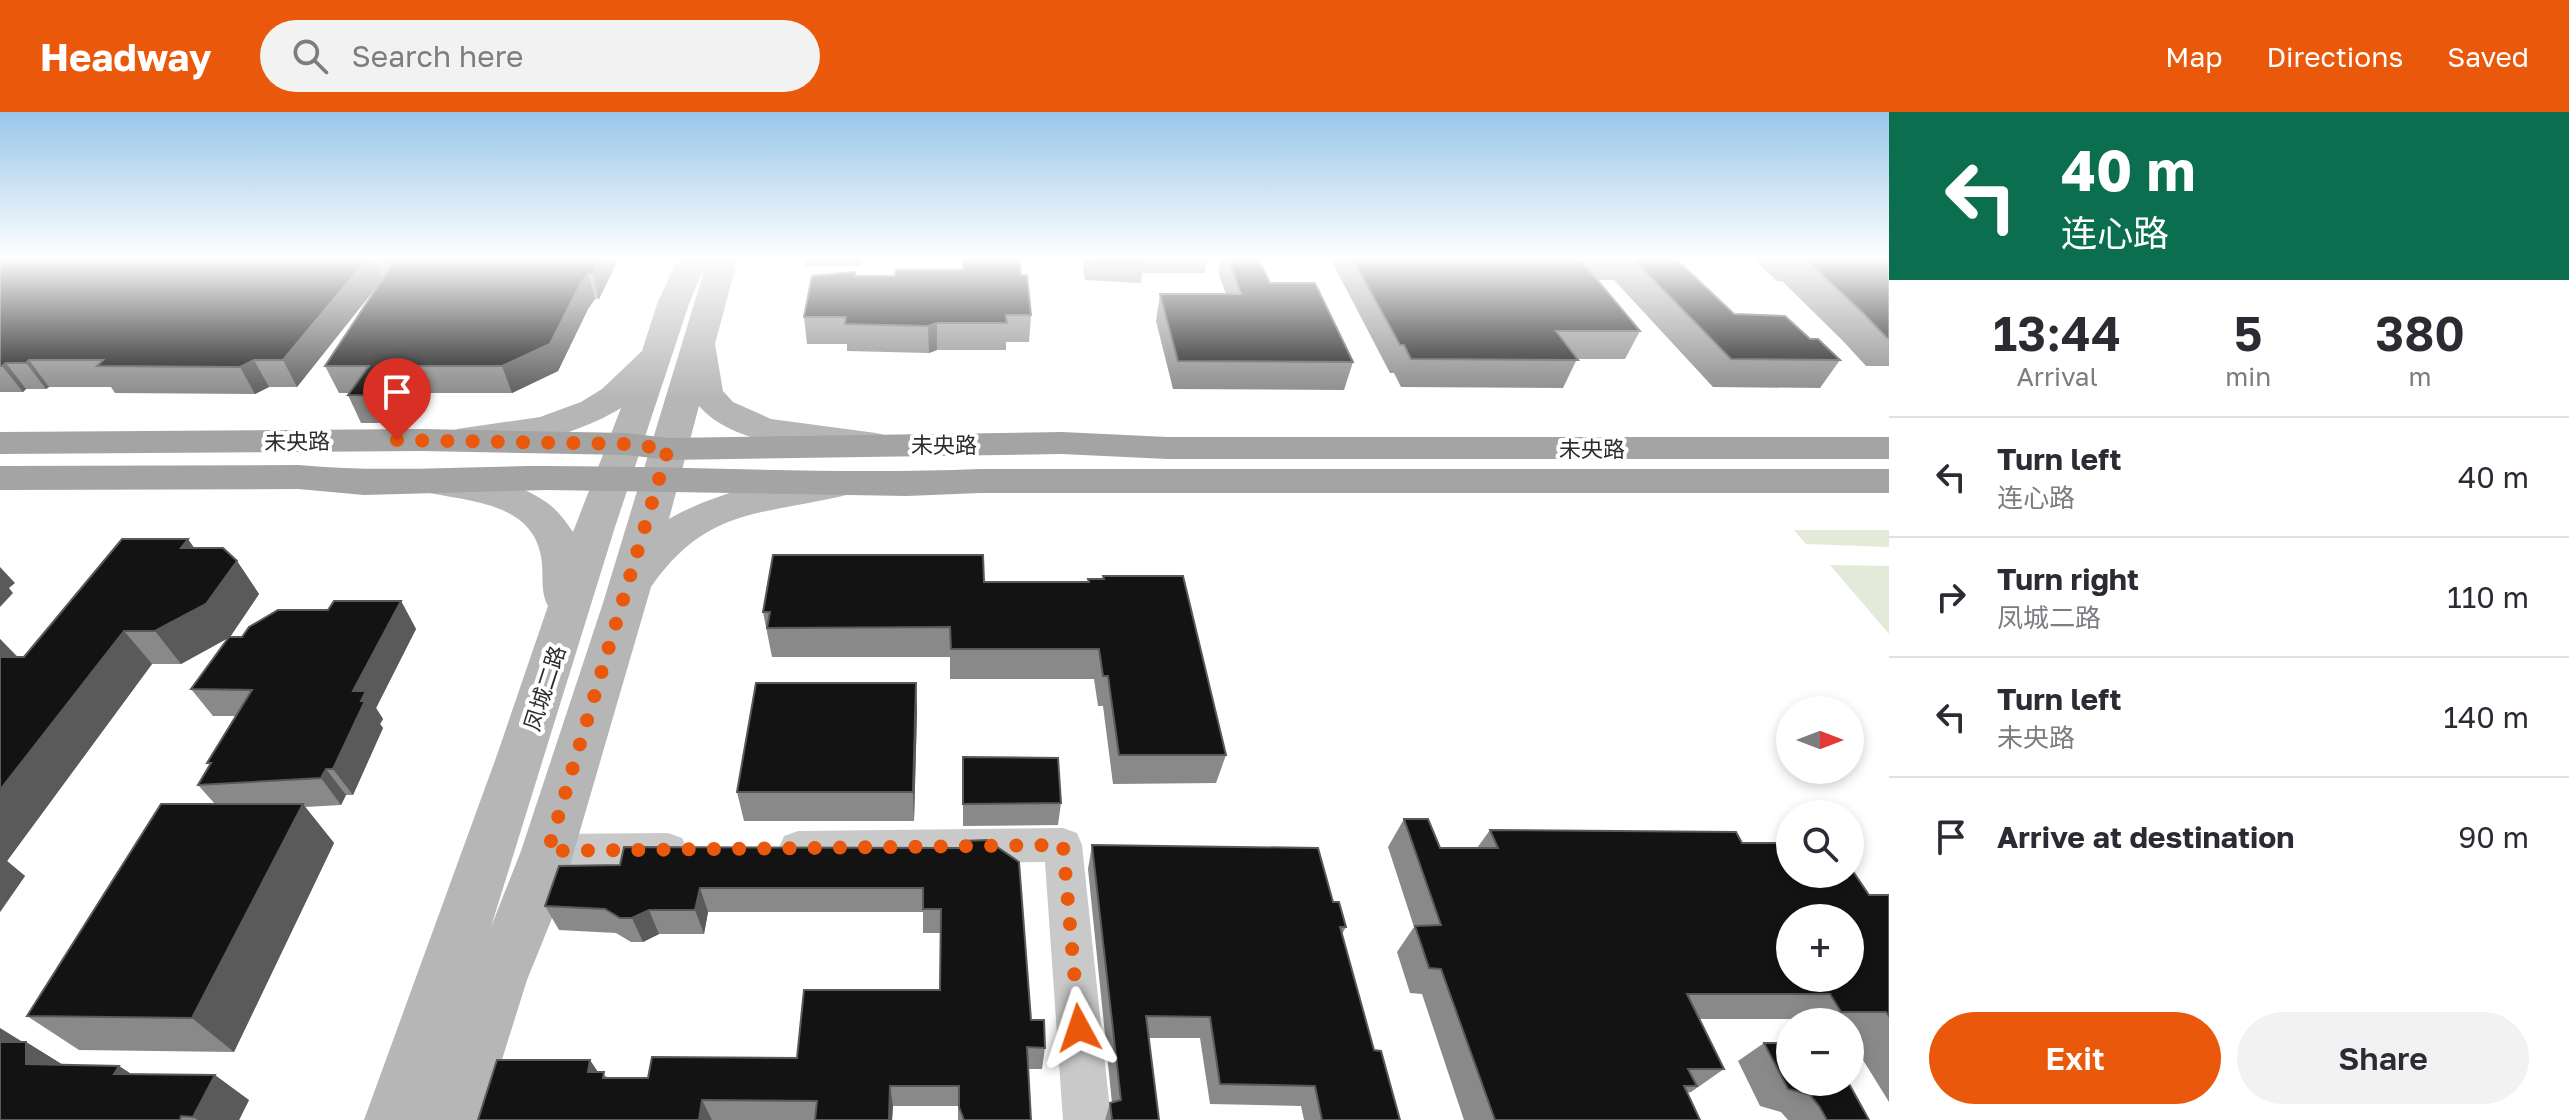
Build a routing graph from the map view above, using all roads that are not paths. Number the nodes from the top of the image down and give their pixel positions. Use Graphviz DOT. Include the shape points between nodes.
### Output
graph roads {
  1 [pos="686,305"];
  2 [pos="697,305"];
  3 [pos="681,334"];
  4 [pos="422,440"];
  5 [pos="0,443"];
  6 [pos="876,444"];
  7 [pos="1889,448"];
  8 [pos="642,463"];
  9 [pos="0,478"];
  10 [pos="1889,481"];
  11 [pos="434,482"];
  12 [pos="847,483"];
  13 [pos="625,603"];
  14 [pos="558,644"];
  15 [pos="766,848"];
  16 [pos="704,849"];
  17 [pos="548,851"];
  18 [pos="396,1120"];
  19 [pos="451,1120"];
  20 [pos="1087,1120"];
  1 -- 3 [label="main road, 凤城二路"];
  2 -- 3 [label="main road, 凤城二路"];
  3 -- 4 [label="main road" via="616,396 586,414 525,432"];
  3 -- 6 [label="main road" via="701,367 707,395 734,420"];
  3 -- 8 [label="main road, 凤城二路"];
  4 -- 5 [label="main road, 未央路"];
  4 -- 8 [label="main road, 未央路"];
  6 -- 7 [label="main road, 未央路"];
  6 -- 8 [label="main road, 未央路" via="753,449"];
  8 -- 11 [label="main road, 未央路"];
  8 -- 12 [label="main road, 未央路"];
  8 -- 13 [label="main road, 凤城二路"];
  8 -- 14 [label="main road, 凤城二路" via="595,527"];
  9 -- 11 [label="main road, 未央路"];
  10 -- 12 [label="main road, 未央路"];
  11 -- 14 [label="main road" via="504,496 550,524 565,553"];
  12 -- 13 [label="main road" via="761,497 694,522 646,559"];
  13 -- 17 [label="main road, 凤城二路"];
  14 -- 18 [label="main road, 凤城二路"];
  15 -- 20 [label="street" via="1063,845"];
  16 -- 17 [label="street"];
  17 -- 19 [label="main road, 凤城二路" via="497,980"];
}
